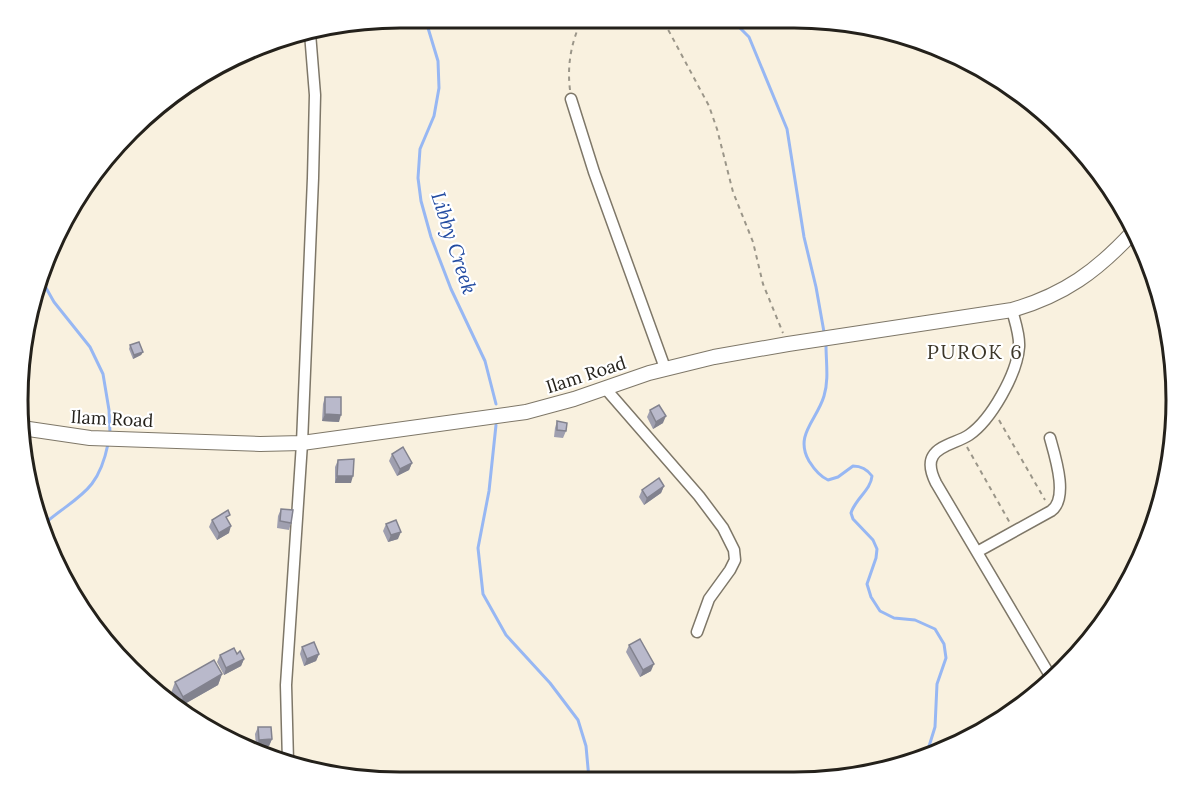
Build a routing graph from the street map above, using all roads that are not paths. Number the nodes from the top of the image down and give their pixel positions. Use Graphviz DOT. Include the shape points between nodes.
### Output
graph roads {
  1 [pos="311,40"];
  2 [pos="570,99"];
  3 [pos="1128,237"];
  4 [pos="1012,310"];
  5 [pos="665,368"];
  6 [pos="605,388"];
  7 [pos="30,429"];
  8 [pos="1050,438"];
  9 [pos="302,443"];
  10 [pos="977,552"];
  11 [pos="697,632"];
  12 [pos="1048,672"];
  13 [pos="288,754"];
  1 -- 9 [label="street" via="315,95"];
  2 -- 5 [label="street"];
  3 -- 4 [label="street, Ilam Road" via="1076,284 1035,304"];
  4 -- 5 [label="street, Ilam Road" via="788,344"];
  4 -- 10 [label="street" via="1019,339 1017,359 1005,387 979,428 937,452 931,468"];
  5 -- 6 [label="street, Ilam Road"];
  6 -- 9 [label="street, Ilam Road" via="526,412"];
  6 -- 11 [label="street" via="699,496 734,550 735,560 709,599"];
  7 -- 9 [label="street, Ilam Road" via="90,438"];
  8 -- 10 [label="street" via="1059,504"];
  9 -- 13 [label="street" via="286,685"];
  10 -- 12 [label="street"];
}
